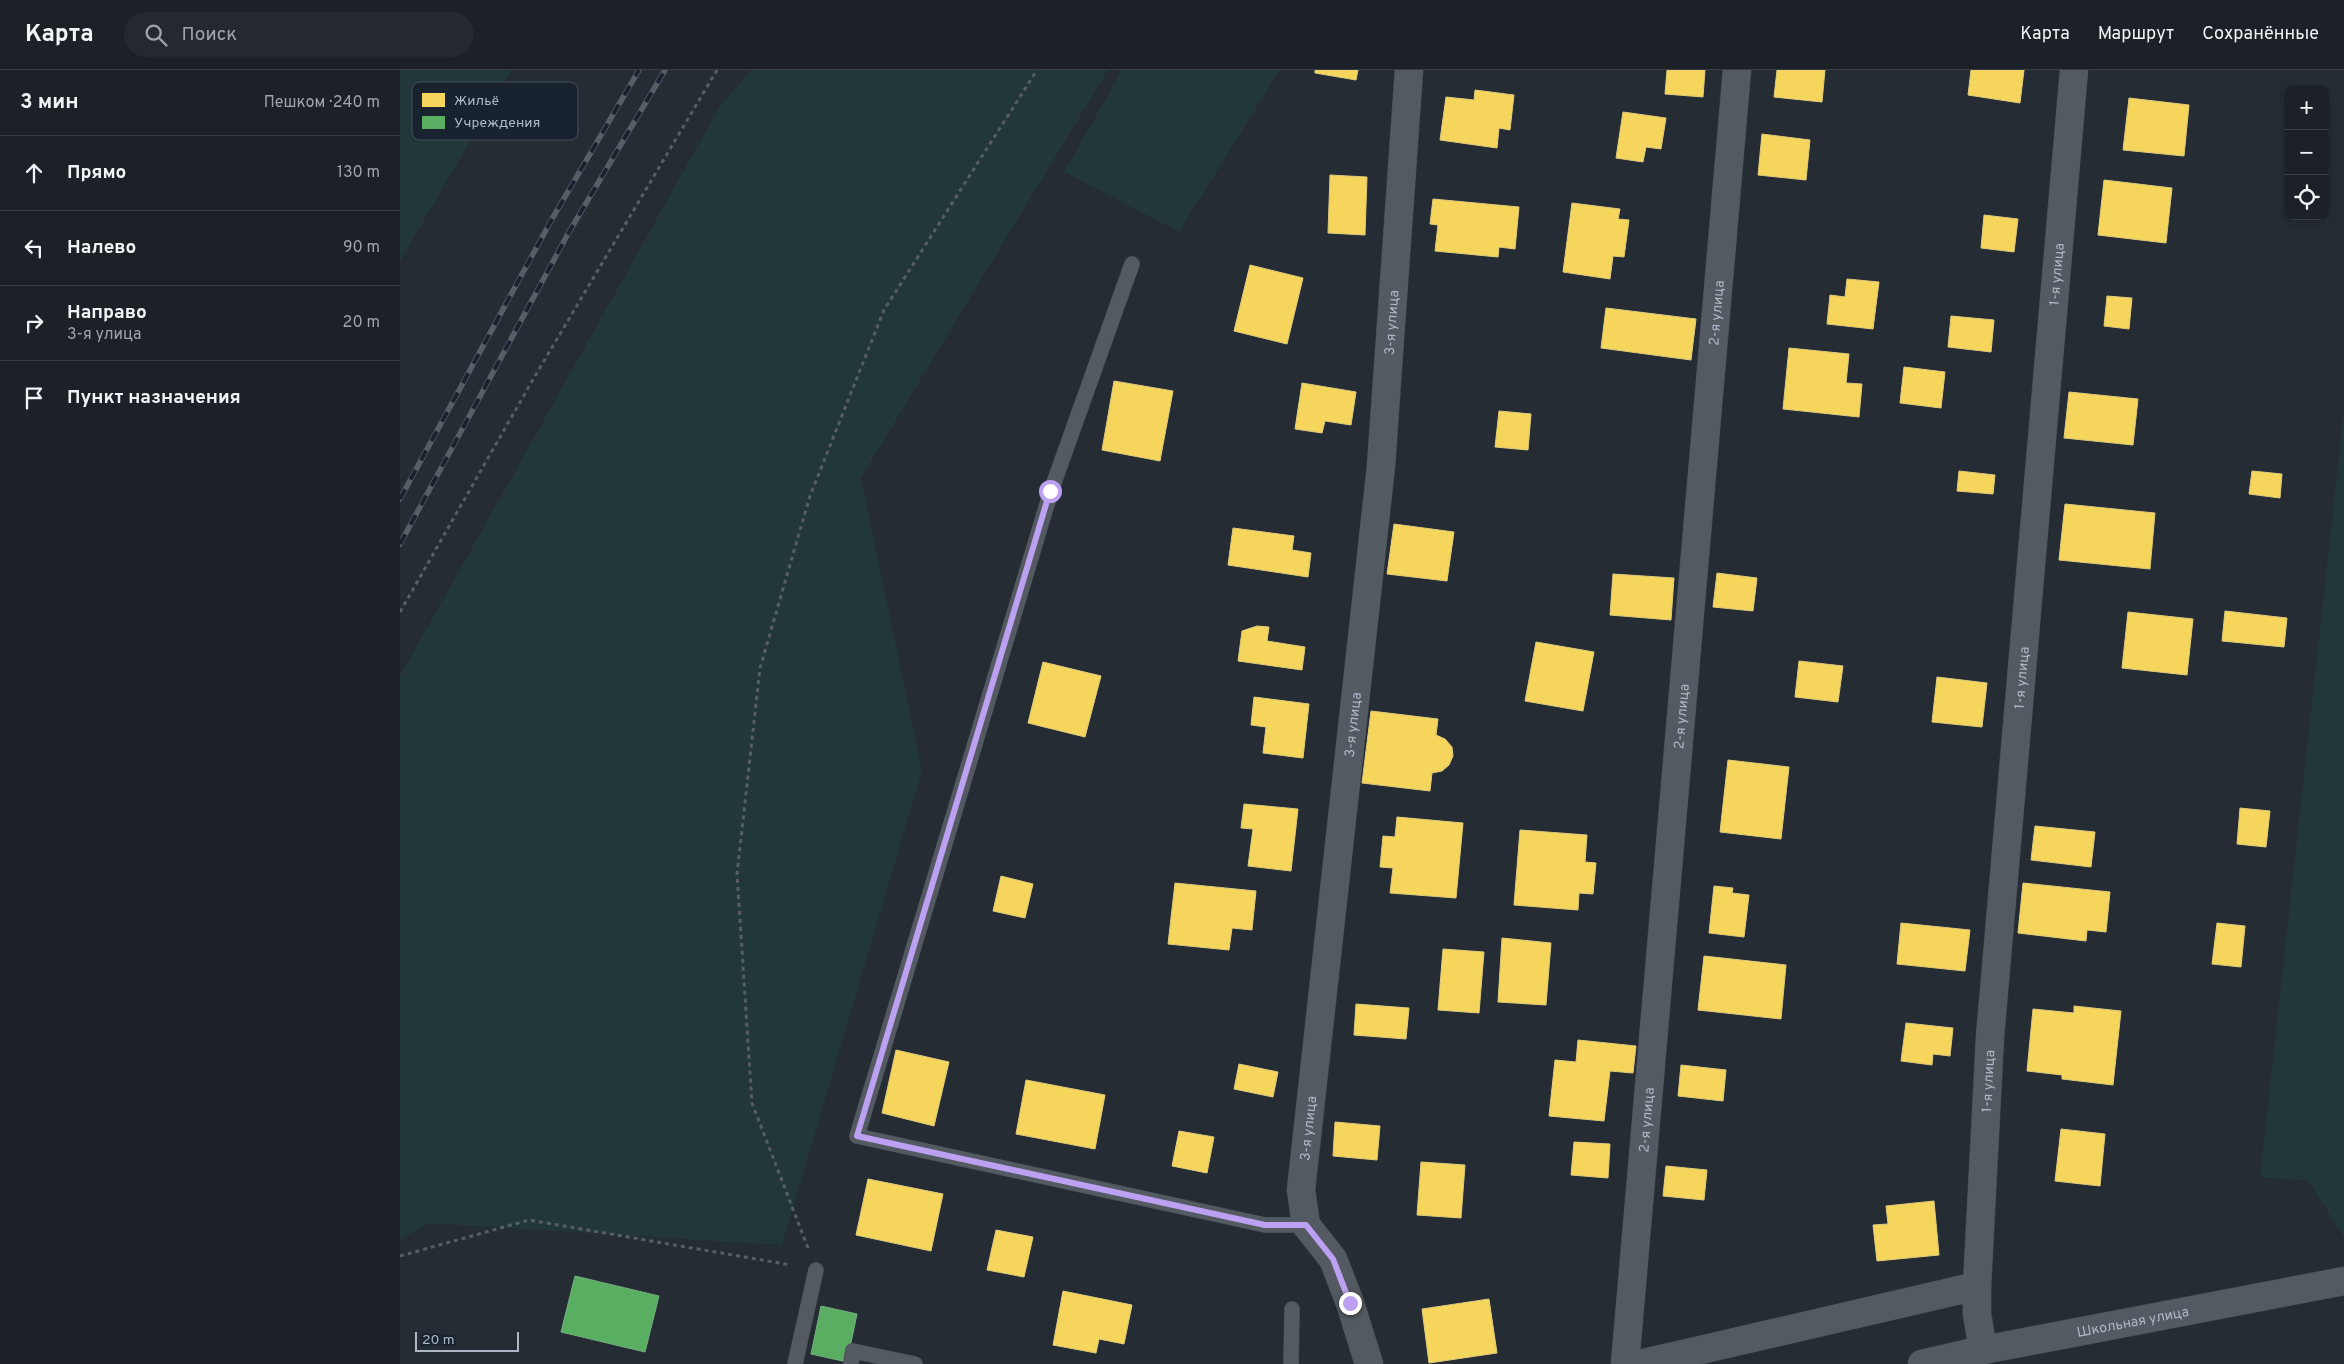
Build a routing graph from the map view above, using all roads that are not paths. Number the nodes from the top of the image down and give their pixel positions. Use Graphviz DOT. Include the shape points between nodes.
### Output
graph roads {
  1 [pos="1409,70"];
  2 [pos="1737,70"];
  3 [pos="2074,70"];
  4 [pos="1132,264"];
  5 [pos="1306,1225"];
  6 [pos="816,1270"];
  7 [pos="2344,1281"];
  8 [pos="1977,1286"];
  9 [pos="1292,1309"];
  10 [pos="1983,1350"];
  11 [pos="795,1364"];
  12 [pos="850,1364"];
  13 [pos="916,1364"];
  14 [pos="1291,1364"];
  15 [pos="1369,1364"];
  16 [pos="1626,1364"];
  17 [pos="1640,1364"];
  18 [pos="1922,1364"];
  1 -- 5 [label="street, 3-я улица" via="1381,466 1301,1190"];
  2 -- 16 [label="street, 2-я улица"];
  3 -- 8 [label="street, 1-я улица" via="1991,1028"];
  4 -- 5 [label="lane" via="1050,491 857,1136 1265,1225"];
  5 -- 15 [label="street" via="1333,1259"];
  6 -- 11 [label="lane"];
  7 -- 10 [label="street, Школьная улица"];
  8 -- 10 [label="street, 1-я улица" via="1977,1314"];
  8 -- 17 [label="street"];
  9 -- 14 [label="lane"];
  10 -- 18 [label="street, Школьная улица"];
  12 -- 13 [label="lane" via="853,1351"];
}
